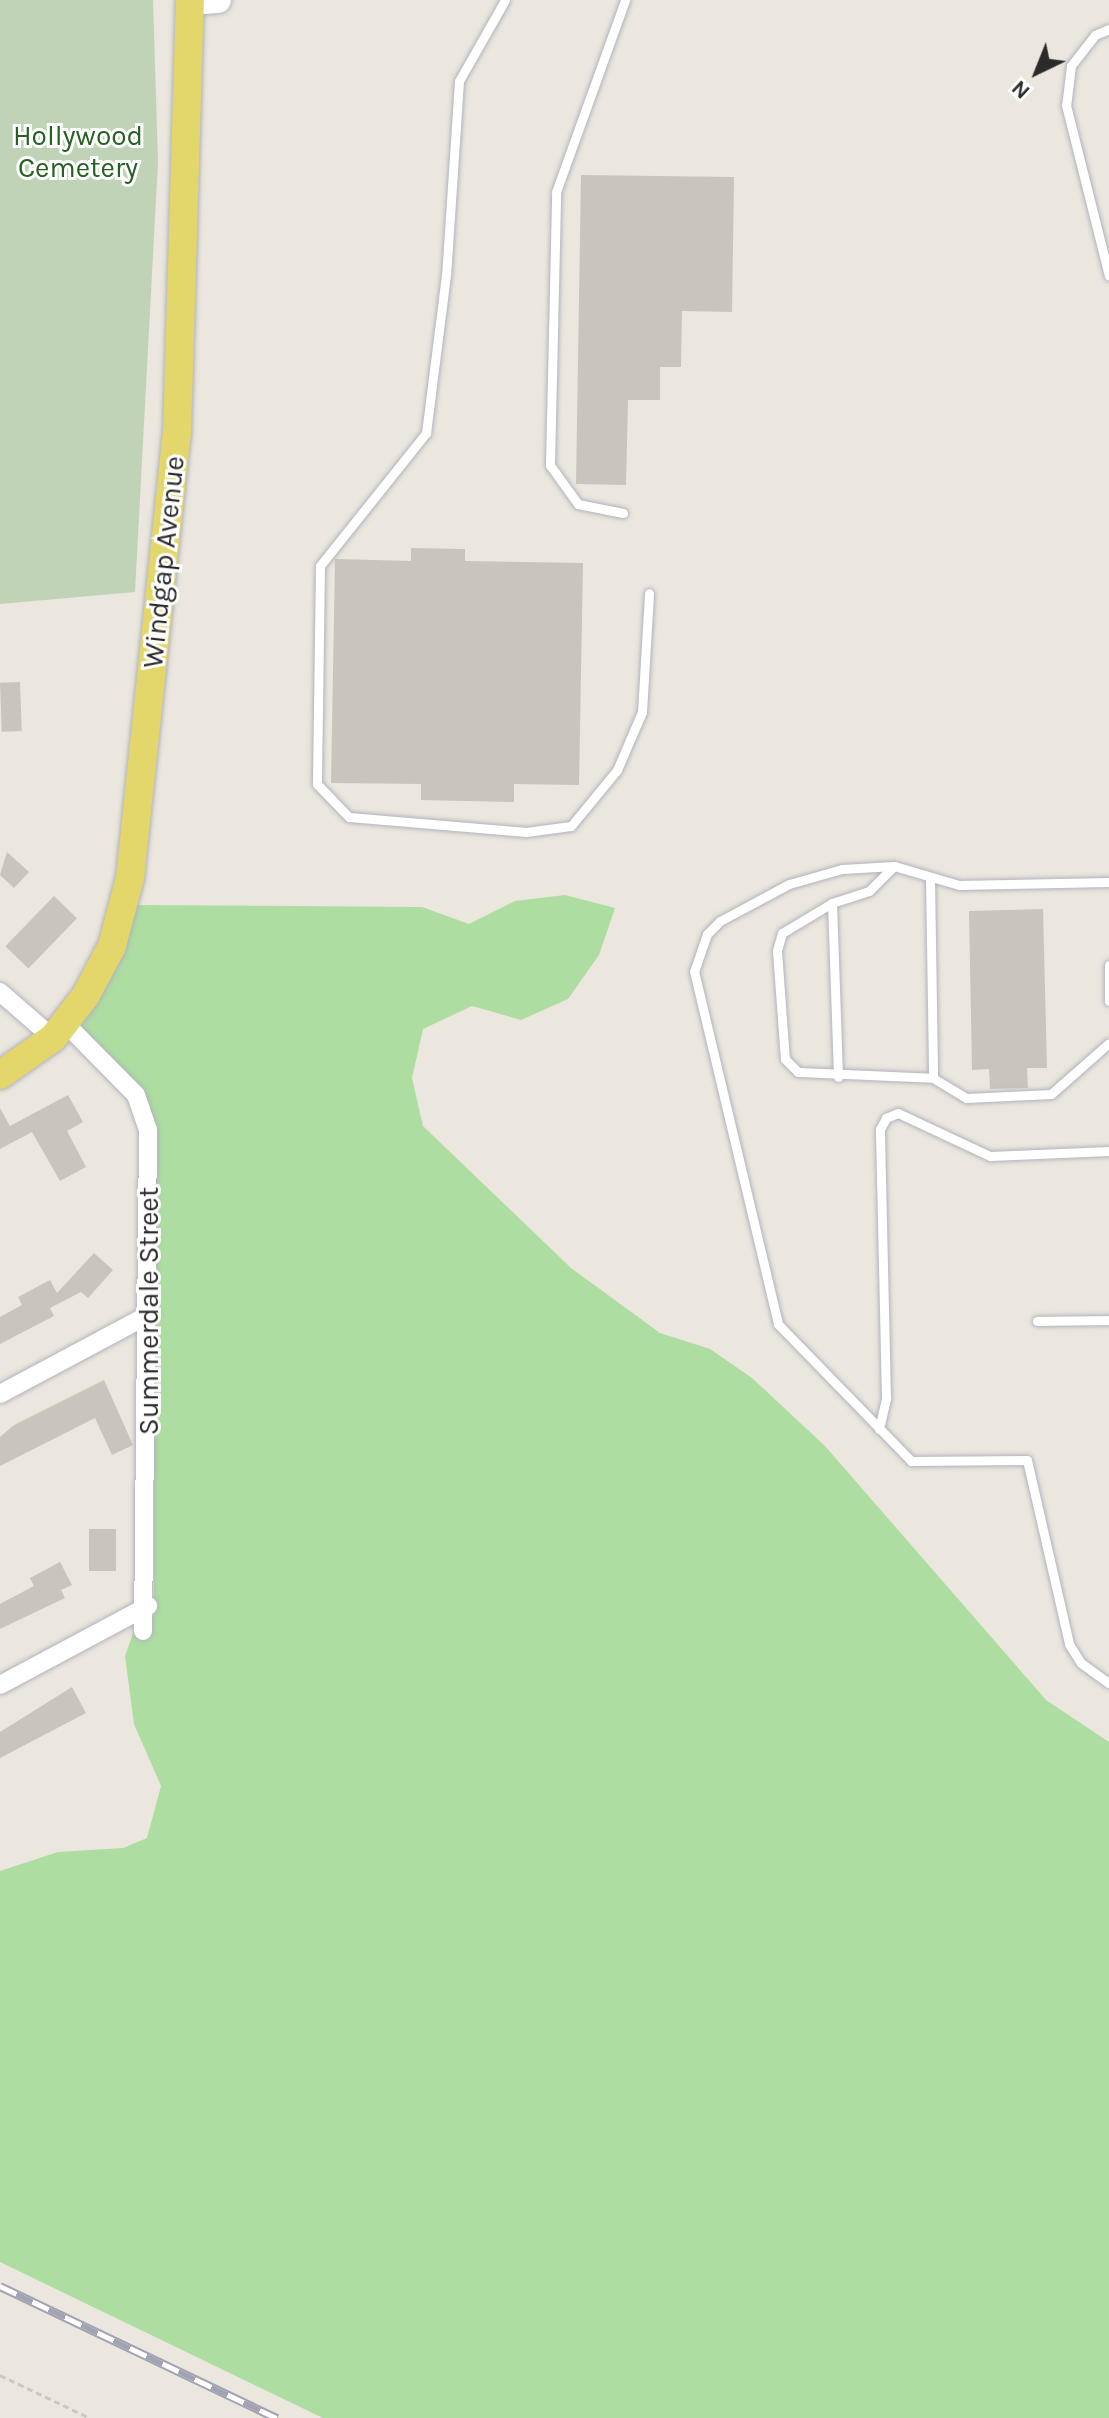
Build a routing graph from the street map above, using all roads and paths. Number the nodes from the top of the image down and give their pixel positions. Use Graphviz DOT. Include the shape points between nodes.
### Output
graph roads {
  1 [pos="505,0"];
  2 [pos="625,0"];
  3 [pos="199,1"];
  4 [pos="1109,29"];
  5 [pos="1109,276"];
  6 [pos="623,513"];
  7 [pos="649,593"];
  8 [pos="894,866"];
  9 [pos="930,878"];
  10 [pos="1109,882"];
  11 [pos="832,903"];
  12 [pos="1109,965"];
  13 [pos="0,992"];
  14 [pos="1109,1001"];
  15 [pos="59,1030"];
  16 [pos="1109,1043"];
  17 [pos="0,1075"];
  18 [pos="838,1077"];
  19 [pos="933,1078"];
  20 [pos="1109,1151"];
  21 [pos="150,1314"];
  22 [pos="1109,1320"];
  23 [pos="1037,1321"];
  24 [pos="0,1394"];
  25 [pos="879,1429"];
  26 [pos="148,1606"];
  27 [pos="143,1631"];
  28 [pos="1109,1683"];
  29 [pos="0,1685"];
  30 [pos="0,2375"];
  31 [pos="90,2418"];
  1 -- 7 [label="lane" via="459,81 446,275 426,433 320,566 317,784 349,817 526,832 571,826 617,770 642,712"];
  2 -- 6 [label="lane" via="556,192 550,465 578,504"];
  3 -- 15 [label="main road, Windgap Avenue" via="177,434 130,878 112,946"];
  4 -- 5 [label="lane" via="1081,49 1066,85"];
  8 -- 9 [label="lane"];
  8 -- 11 [label="lane" via="869,891"];
  8 -- 25 [label="lane" via="842,869 789,884 720,921 698,952 694,971 774,1314 796,1347"];
  9 -- 10 [label="lane" via="959,885"];
  9 -- 19 [label="lane"];
  11 -- 18 [label="lane"];
  11 -- 18 [label="lane" via="789,926 777,951 785,1059 798,1072"];
  12 -- 14 [label="lane"];
  13 -- 15 [label="street, Summerdale Street"];
  15 -- 17 [label="main road, Windgap Avenue"];
  15 -- 21 [label="street, Summerdale Street" via="143,1110"];
  16 -- 19 [label="lane" via="1051,1094 966,1098"];
  18 -- 19 [label="lane"];
  20 -- 25 [label="lane" via="990,1156 898,1113 886,1118 880,1129 886,1398"];
  21 -- 24 [label="street"];
  21 -- 26 [label="street, Summerdale Street"];
  22 -- 23 [label="lane"];
  25 -- 28 [label="lane" via="915,1463 1027,1460 1069,1644 1081,1663"];
  26 -- 27 [label="street, Summerdale Street"];
  26 -- 29 [label="street"];
  30 -- 31 [label="path"];
}
